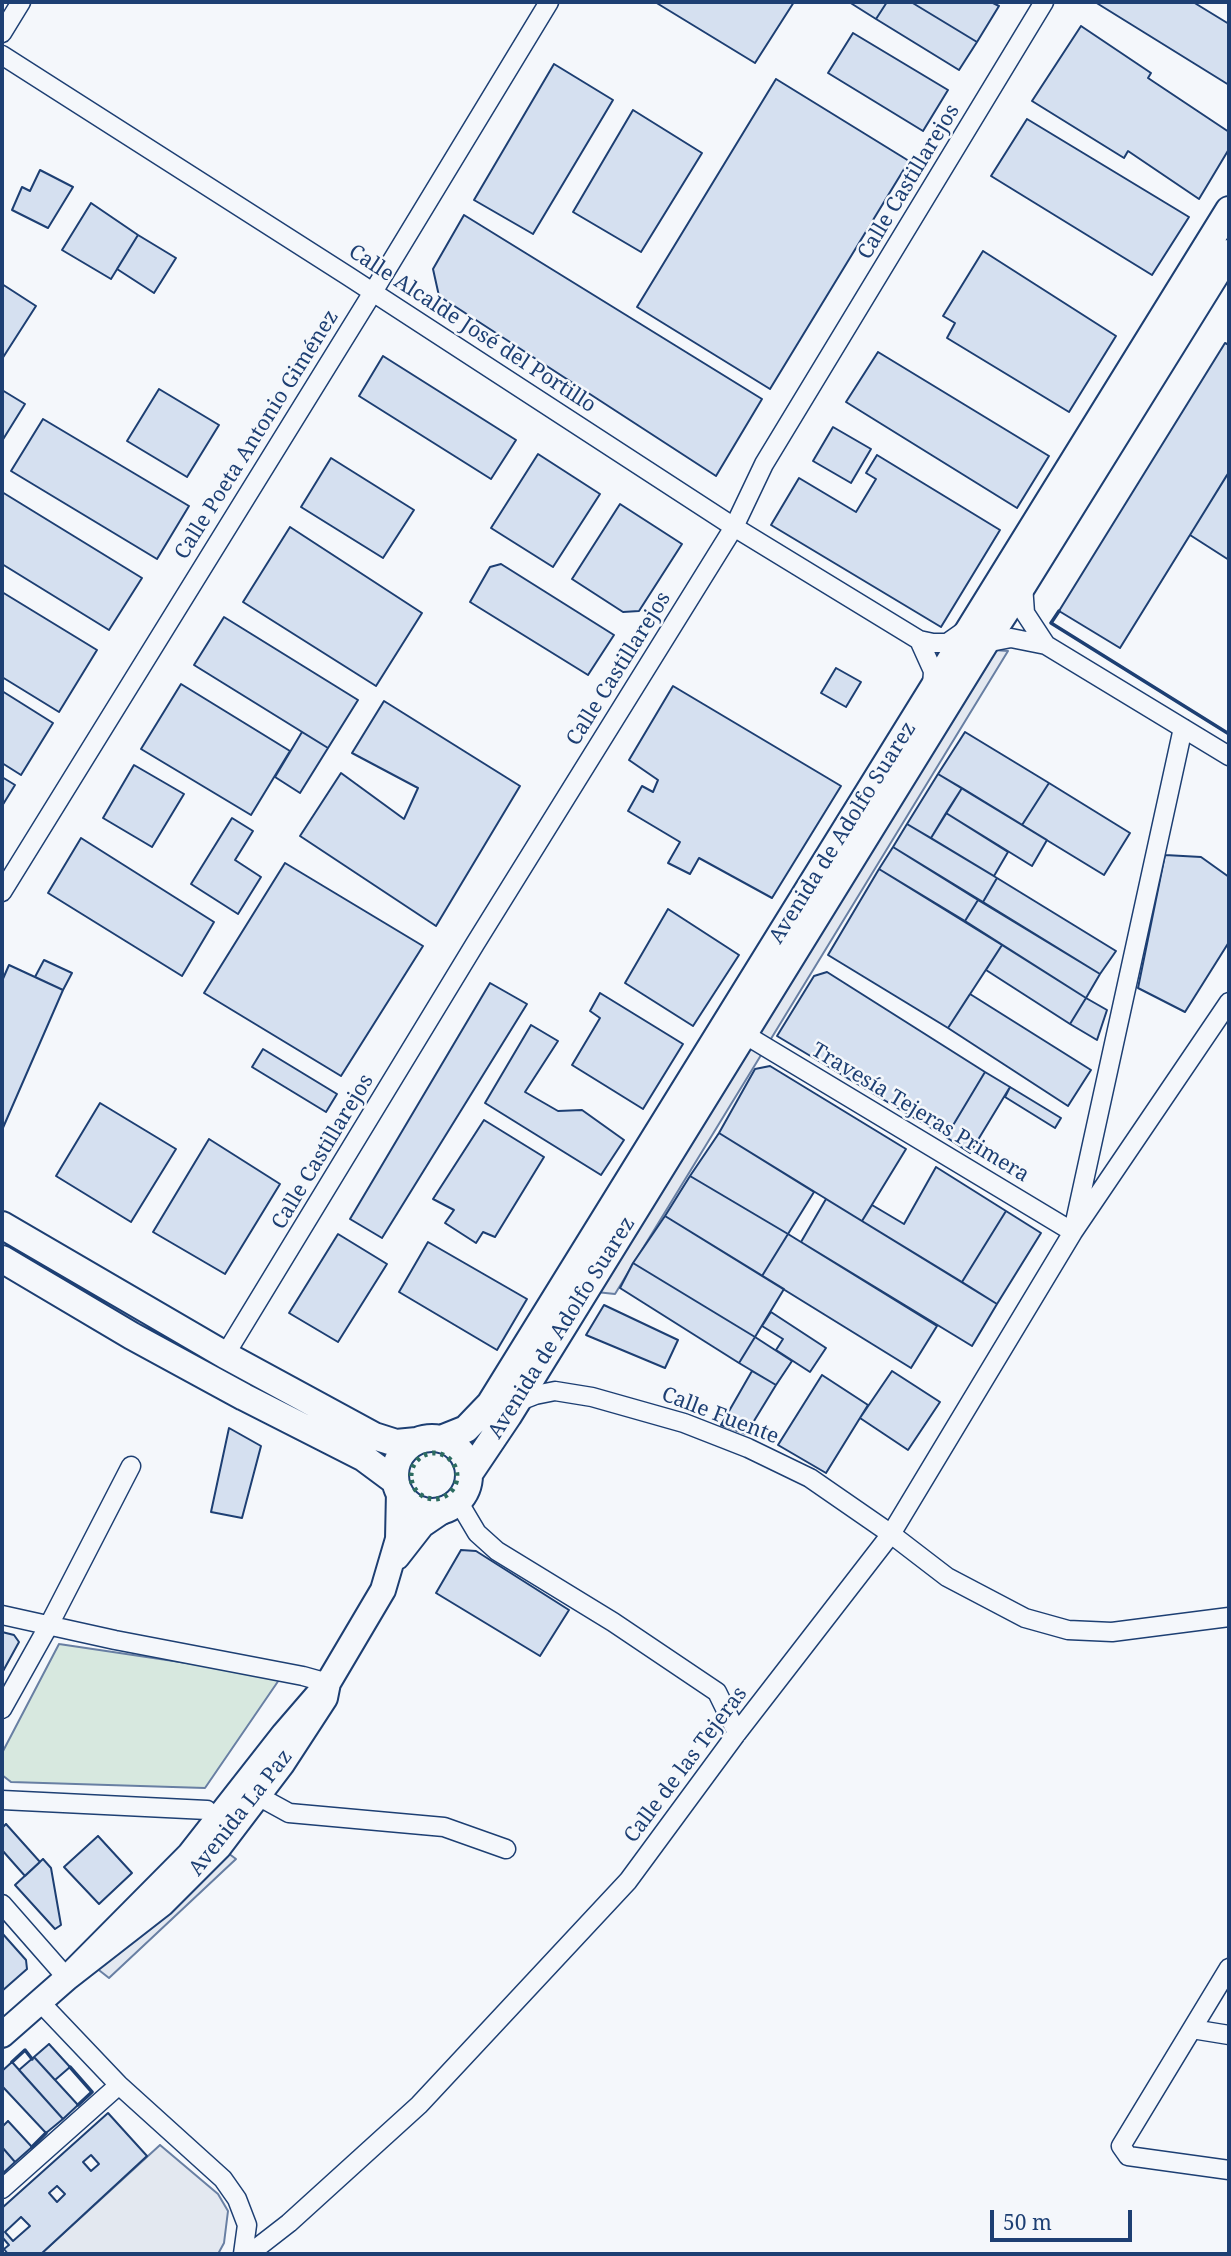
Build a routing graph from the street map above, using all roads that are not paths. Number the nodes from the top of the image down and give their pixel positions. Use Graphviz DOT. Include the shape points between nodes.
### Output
graph roads {
  1 [pos="21,2"];
  2 [pos="548,2"];
  3 [pos="1044,2"];
  4 [pos="2,33"];
  5 [pos="2,55"];
  6 [pos="1229,210"];
  7 [pos="1229,253"];
  8 [pos="373,292"];
  9 [pos="734,527"];
  10 [pos="1023,586"];
  11 [pos="980,632"];
  12 [pos="919,640"];
  13 [pos="1046,645"];
  14 [pos="932,688"];
  15 [pos="1183,728"];
  16 [pos="1229,756"];
  17 [pos="2,891"];
  18 [pos="1229,1002"];
  19 [pos="744,1034"];
  20 [pos="2,1225"];
  21 [pos="1073,1232"];
  22 [pos="2,1259"];
  23 [pos="225,1355"];
  24 [pos="517,1402"];
  25 [pos="429,1440"];
  26 [pos="131,1466"];
  27 [pos="469,1474"];
  28 [pos="397,1486"];
  29 [pos="452,1505"];
  30 [pos="891,1534"];
  31 [pos="391,1567"];
  32 [pos="2,1615"];
  33 [pos="1229,1617"];
  34 [pos="49,1625"];
  35 [pos="328,1683"];
  36 [pos="2,1709"];
  37 [pos="737,1733"];
  38 [pos="258,1796"];
  39 [pos="2,1800"];
  40 [pos="212,1828"];
  41 [pos="506,1849"];
  42 [pos="2,1904"];
  43 [pos="1229,1968"];
  44 [pos="67,1978"];
  45 [pos="40,2002"];
  46 [pos="1192,2029"];
  47 [pos="2,2035"];
  48 [pos="1229,2035"];
  49 [pos="119,2085"];
  50 [pos="1229,2170"];
  51 [pos="2,2189"];
  52 [pos="243,2254"];
  53 [pos="249,2254"];
  1 -- 4 [label="street"];
  2 -- 8 [label="street, Calle Poeta Antonio Giménez"];
  3 -- 9 [label="street, Calle Castillarejos" via="764,464"];
  5 -- 8 [label="street, Calle Alcalde José del Portillo"];
  6 -- 11 [label="main road, Avenida de Adolfo Suarez"];
  7 -- 10 [label="main road, Avenida de Adolfo Suarez"];
  8 -- 9 [label="street, Calle Alcalde José del Portillo"];
  8 -- 17 [label="street, Calle Poeta Antonio Giménez"];
  9 -- 12 [label="street, Calle Alcalde José del Portillo"];
  9 -- 23 [label="street, Calle Castillarejos"];
  10 -- 11 [label="main road, Avenida de Adolfo Suarez"];
  10 -- 13 [label="street" via="1025,613"];
  11 -- 12 [label="street" via="947,643"];
  11 -- 13 [label="street"];
  11 -- 14 [label="main road, Avenida de Adolfo Suarez"];
  11 -- 19 [label="main road, Avenida de Adolfo Suarez"];
  12 -- 14 [label="street" via="933,671"];
  13 -- 15 [label="street"];
  14 -- 25 [label="main road, Avenida de Adolfo Suarez" via="490,1404 466,1429"];
  15 -- 16 [label="street"];
  15 -- 21 [label="street"];
  18 -- 21 [label="street, Calle de las Tejeras"];
  19 -- 21 [label="street, Travesía Tejeras Primera"];
  19 -- 24 [label="main road, Avenida de Adolfo Suarez"];
  20 -- 23 [label="main road"];
  21 -- 30 [label="street, Calle de las Tejeras"];
  22 -- 28 [label="main road" via="177,1361 364,1458"];
  23 -- 25 [label="main road" via="374,1436 396,1443"];
  24 -- 27 [label="main road, Avenida de Adolfo Suarez"];
  24 -- 30 [label="street, Calle Fuente" via="555,1391 684,1423 810,1478"];
  25 -- 27 [label="main road" via="461,1452"];
  25 -- 28 [label="main road" via="402,1453 397,1462"];
  26 -- 34 [label="street"];
  27 -- 29 [label="main road" via="464,1493"];
  28 -- 29 [label="main road" via="405,1501 425,1511"];
  28 -- 31 [label="main road, Avenida La Paz" via="400,1528"];
  29 -- 31 [label="main road, Avenida La Paz" via="413,1534"];
  29 -- 37 [label="street" via="497,1551 717,1692"];
  30 -- 33 [label="street, Calle Fuente" via="947,1577 1025,1618 1068,1630 1112,1632"];
  30 -- 37 [label="street, Calle de las Tejeras"];
  31 -- 35 [label="main road, Avenida La Paz" via="372,1612"];
  32 -- 34 [label="street"];
  34 -- 35 [label="street"];
  34 -- 36 [label="street"];
  35 -- 38 [label="main road, Avenida La Paz" via="325,1698"];
  35 -- 40 [label="main road, Avenida La Paz"];
  37 -- 53 [label="street, Calle de las Tejeras" via="628,1881 429,2095"];
  38 -- 41 [label="street" via="289,1813 444,1827"];
  38 -- 44 [label="main road, Avenida La Paz" via="185,1884"];
  39 -- 40 [label="street" via="206,1810"];
  40 -- 44 [label="main road, Avenida La Paz"];
  42 -- 44 [label="street"];
  43 -- 46 [label="street"];
  44 -- 45 [label="main road, Avenida La Paz"];
  45 -- 47 [label="main road, Avenida La Paz"];
  45 -- 49 [label="street"];
  46 -- 48 [label="street"];
  46 -- 50 [label="street" via="1121,2146 1128,2155"];
  49 -- 51 [label="street"];
  49 -- 52 [label="street" via="223,2179 247,2225"];
}
